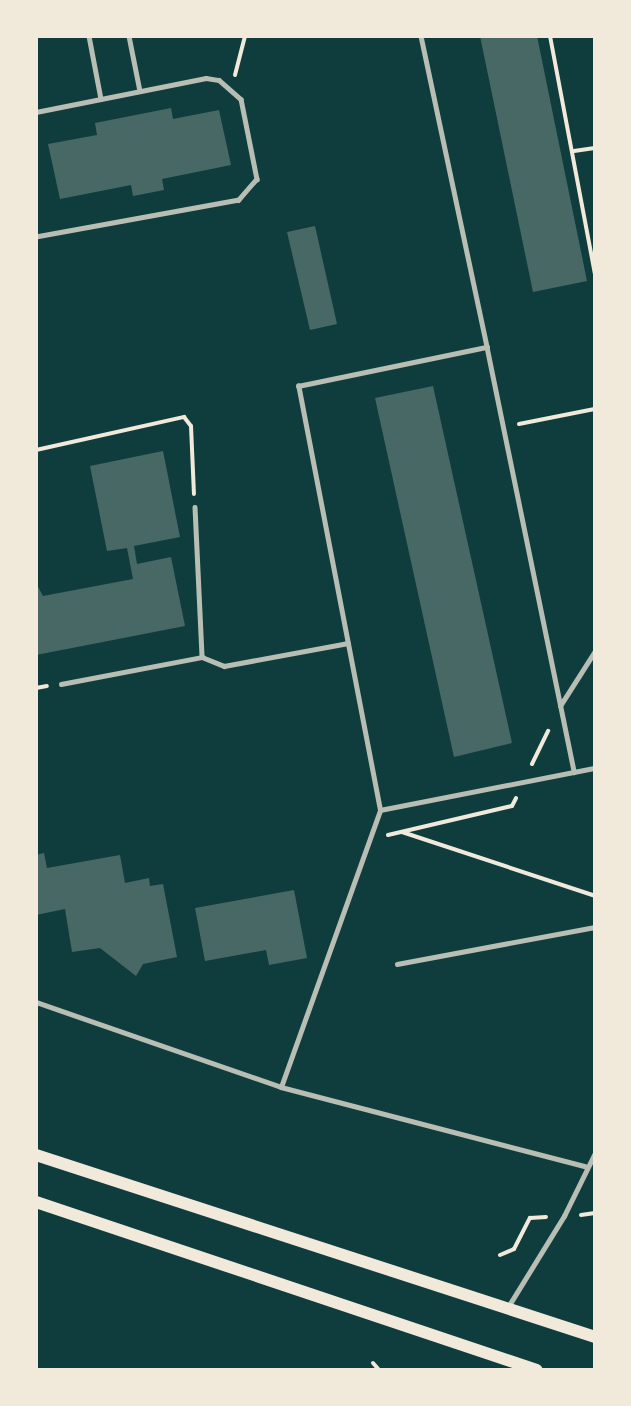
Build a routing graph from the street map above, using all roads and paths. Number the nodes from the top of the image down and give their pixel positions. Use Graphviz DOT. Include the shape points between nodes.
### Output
graph roads {
  1 [pos="89,36"];
  2 [pos="129,36"];
  3 [pos="245,36"];
  4 [pos="421,36"];
  5 [pos="550,36"];
  6 [pos="232,88"];
  7 [pos="140,91"];
  8 [pos="101,99"];
  9 [pos="36,112"];
  10 [pos="595,148"];
  11 [pos="574,151"];
  12 [pos="36,237"];
  13 [pos="593,250"];
  14 [pos="595,275"];
  15 [pos="488,347"];
  16 [pos="595,409"];
  17 [pos="504,427"];
  18 [pos="36,450"];
  19 [pos="195,507"];
  20 [pos="348,642"];
  21 [pos="595,651"];
  22 [pos="202,657"];
  23 [pos="61,684"];
  24 [pos="561,706"];
  25 [pos="595,768"];
  26 [pos="574,772"];
  27 [pos="380,810"];
  28 [pos="400,832"];
  29 [pos="595,896"];
  30 [pos="595,927"];
  31 [pos="397,964"];
  32 [pos="36,1002"];
  33 [pos="281,1087"];
  34 [pos="595,1153"];
  35 [pos="36,1155"];
  36 [pos="585,1166"];
  37 [pos="36,1202"];
  38 [pos="506,1311"];
  39 [pos="595,1337"];
  40 [pos="373,1363"];
  41 [pos="379,1370"];
  42 [pos="537,1370"];
  1 -- 8 [label="lane"];
  2 -- 7 [label="lane"];
  3 -- 6 [label="path"];
  4 -- 15 [label="lane"];
  5 -- 11 [label="path"];
  6 -- 7 [label="lane" via="206,78"];
  6 -- 12 [label="lane" via="241,99 257,179 248,196"];
  7 -- 8 [label="lane"];
  8 -- 9 [label="lane"];
  10 -- 11 [label="path"];
  11 -- 13 [label="path"];
  13 -- 14 [label="path"];
  15 -- 17 [label="lane"];
  15 -- 20 [label="lane" via="298,386"];
  16 -- 17 [label="path"];
  17 -- 24 [label="lane"];
  18 -- 19 [label="path" via="184,417 191,426"];
  19 -- 22 [label="lane"];
  20 -- 22 [label="lane" via="224,666"];
  20 -- 27 [label="lane"];
  21 -- 24 [label="lane"];
  22 -- 23 [label="lane"];
  24 -- 26 [label="lane"];
  25 -- 26 [label="lane"];
  26 -- 27 [label="lane"];
  27 -- 33 [label="lane"];
  28 -- 29 [label="path"];
  30 -- 31 [label="lane"];
  32 -- 33 [label="lane"];
  33 -- 36 [label="lane"];
  34 -- 36 [label="lane"];
  35 -- 38 [label="main road"];
  36 -- 38 [label="lane" via="564,1216"];
  37 -- 42 [label="main road"];
  38 -- 39 [label="main road"];
  40 -- 41 [label="path"];
}
